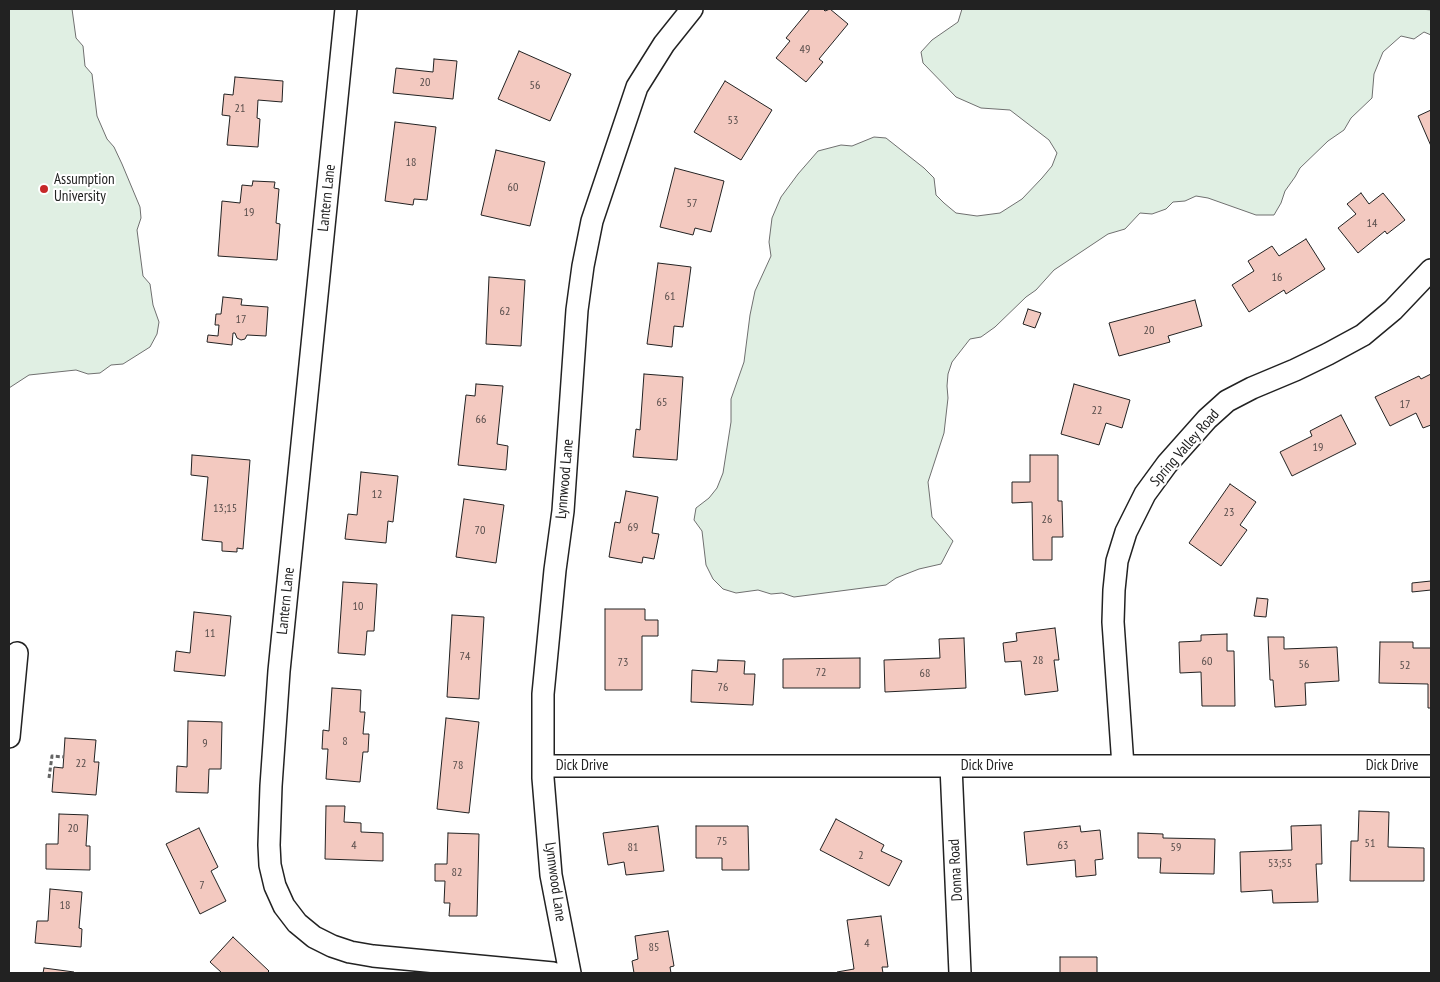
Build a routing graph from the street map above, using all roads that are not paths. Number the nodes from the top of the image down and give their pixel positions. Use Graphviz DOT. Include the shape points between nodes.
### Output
graph roads {
  1 [pos="346,9"];
  2 [pos="692,9"];
  3 [pos="1431,270"];
  4 [pos="17,653"];
  5 [pos="9,737"];
  6 [pos="543,766"];
  7 [pos="951,766"];
  8 [pos="1123,766"];
  9 [pos="1431,766"];
  10 [pos="553,973"];
  11 [pos="570,973"];
  12 [pos="960,973"];
  1 -- 10 [label="street, Lantern Lane" via="279,671 271,786 270,865 284,906 314,937 332,946 373,956"];
  2 -- 6 [label="street, Lynnwood Lane" via="664,44 637,87 592,221 584,257 563,511 543,694"];
  3 -- 8 [label="street, Spring Valley Road" via="1379,323 1352,342 1227,401 1172,458 1145,494 1126,532 1114,590"];
  4 -- 5 [label="street"];
  6 -- 7 [label="street, Dick Drive"];
  6 -- 11 [label="street, Lynnwood Lane" via="551,875"];
  7 -- 8 [label="street, Dick Drive"];
  7 -- 12 [label="street, Donna Road"];
  8 -- 9 [label="street, Dick Drive"];
}
